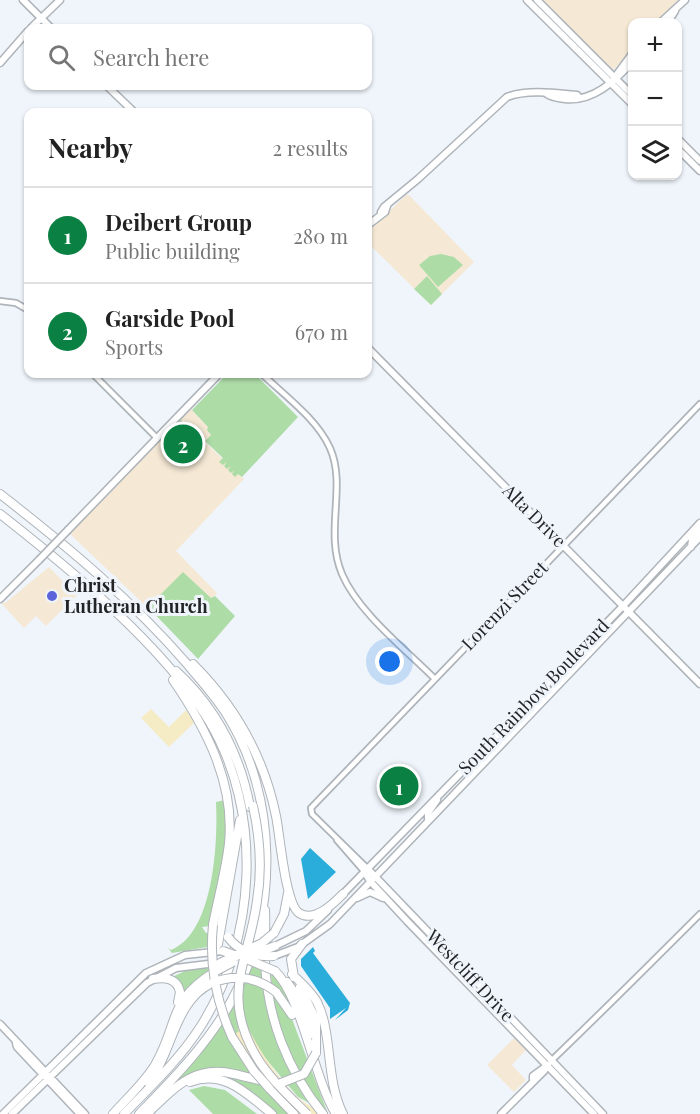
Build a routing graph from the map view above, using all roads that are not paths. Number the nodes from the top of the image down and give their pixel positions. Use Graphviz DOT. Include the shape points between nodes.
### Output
graph roads {
  1 [pos="23,0"];
  2 [pos="60,0"];
  3 [pos="527,0"];
  4 [pos="537,0"];
  5 [pos="685,0"];
  6 [pos="41,18"];
  7 [pos="669,18"];
  8 [pos="36,24"];
  9 [pos="47,24"];
  10 [pos="24,37"];
  11 [pos="628,60"];
  12 [pos="0,63"];
  13 [pos="628,66"];
  14 [pos="613,80"];
  15 [pos="111,90"];
  16 [pos="628,91"];
  17 [pos="547,94"];
  18 [pos="571,94"];
  19 [pos="555,98"];
  20 [pos="579,98"];
  21 [pos="628,98"];
  22 [pos="130,108"];
  23 [pos="682,143"];
  24 [pos="682,153"];
  25 [pos="700,161"];
  26 [pos="700,171"];
  27 [pos="372,221"];
  28 [pos="0,301"];
  29 [pos="24,308"];
  30 [pos="372,352"];
  31 [pos="97,378"];
  32 [pos="215,378"];
  33 [pos="266,378"];
  34 [pos="700,404"];
  35 [pos="157,438"];
  36 [pos="0,494"];
  37 [pos="0,514"];
  38 [pos="700,522"];
  39 [pos="700,530"];
  40 [pos="700,537"];
  41 [pos="563,546"];
  42 [pos="692,547"];
  43 [pos="0,599"];
  44 [pos="623,606"];
  45 [pos="630,613"];
  46 [pos="157,630"];
  47 [pos="140,638"];
  48 [pos="153,652"];
  49 [pos="187,664"];
  50 [pos="435,679"];
  51 [pos="700,684"];
  52 [pos="442,792"];
  53 [pos="252,806"];
  54 [pos="310,809"];
  55 [pos="242,813"];
  56 [pos="428,820"];
  57 [pos="365,870"];
  58 [pos="372,878"];
  59 [pos="287,882"];
  60 [pos="265,886"];
  61 [pos="343,894"];
  62 [pos="349,903"];
  63 [pos="393,905"];
  64 [pos="408,910"];
  65 [pos="223,914"];
  66 [pos="700,914"];
  67 [pos="407,921"];
  68 [pos="302,944"];
  69 [pos="430,944"];
  70 [pos="275,946"];
  71 [pos="211,951"];
  72 [pos="223,951"];
  73 [pos="448,952"];
  74 [pos="274,956"];
  75 [pos="244,957"];
  76 [pos="220,963"];
  77 [pos="459,969"];
  78 [pos="274,971"];
  79 [pos="292,974"];
  80 [pos="153,979"];
  81 [pos="0,1024"];
  82 [pos="170,1026"];
  83 [pos="94,1027"];
  84 [pos="316,1053"];
  85 [pos="549,1064"];
  86 [pos="45,1076"];
  87 [pos="141,1096"];
  88 [pos="150,1111"];
  89 [pos="3,1114"];
  90 [pos="12,1114"];
  91 [pos="80,1114"];
  92 [pos="86,1114"];
  93 [pos="113,1114"];
  94 [pos="124,1114"];
  95 [pos="139,1114"];
  96 [pos="272,1114"];
  97 [pos="294,1114"];
  98 [pos="302,1114"];
  99 [pos="307,1114"];
  100 [pos="323,1114"];
  101 [pos="330,1114"];
  102 [pos="336,1114"];
  103 [pos="343,1114"];
  104 [pos="501,1114"];
  105 [pos="594,1114"];
  106 [pos="603,1114"];
  1 -- 6 [label="main road"];
  2 -- 6 [label="main road"];
  3 -- 14 [label="main road"];
  4 -- 14 [label="main road"];
  5 -- 7 [label="main road"];
  6 -- 8 [label="main road"];
  6 -- 9 [label="main road"];
  10 -- 12 [label="main road"];
  11 -- 14 [label="main road"];
  13 -- 14 [label="main road"];
  14 -- 16 [label="main road"];
  14 -- 20 [label="main road" via="597,93"];
  14 -- 21 [label="main road"];
  15 -- 22 [label="main road"];
  17 -- 18 [label="main road"];
  17 -- 19 [label="main road"];
  17 -- 27 [label="main road" via="522,93 501,100"];
  18 -- 19 [label="main road"];
  18 -- 20 [label="main road"];
  19 -- 20 [label="main road"];
  23 -- 25 [label="main road"];
  24 -- 26 [label="main road"];
  28 -- 29 [label="street"];
  30 -- 41 [label="main road, Alta Drive"];
  31 -- 35 [label="street"];
  32 -- 35 [label="main road"];
  33 -- 50 [label="street" via="318,430 330,448 335,473 333,543 345,582 363,606"];
  34 -- 41 [label="street, Lorenzi Street"];
  35 -- 43 [label="main road, bridge"];
  36 -- 46 [label="highway" via="92,567"];
  37 -- 47 [label="highway" via="80,580"];
  38 -- 44 [label="main road, South Rainbow Boulevard"];
  39 -- 42 [label="main road"];
  40 -- 42 [label="main road, South Rainbow Boulevard"];
  41 -- 44 [label="main road, Alta Drive"];
  41 -- 50 [label="street, Lorenzi Street"];
  42 -- 45 [label="main road, South Rainbow Boulevard"];
  44 -- 45 [label="main road, Alta Drive"];
  44 -- 52 [label="main road, South Rainbow Boulevard"];
  45 -- 51 [label="main road, Alta Drive"];
  45 -- 56 [label="main road, South Rainbow Boulevard"];
  46 -- 49 [label="highway"];
  46 -- 59 [label="highway" via="214,687 252,744 273,805"];
  47 -- 48 [label="highway"];
  47 -- 53 [label="highway" via="193,687 213,712 235,755"];
  48 -- 55 [label="highway" via="194,699 212,727 228,762"];
  48 -- 97 [label="highway, bridge" via="202,727 227,794 229,843 213,925 214,978 221,1010 232,1037 254,1071"];
  49 -- 53 [label="highway" via="231,737 243,766"];
  49 -- 60 [label="highway" via="226,713 250,763 264,822"];
  50 -- 54 [label="street, Lorenzi Street"];
  52 -- 56 [label="main road" via="428,813"];
  52 -- 57 [label="main road, South Rainbow Boulevard"];
  53 -- 98 [label="highway, bridge" via="255,888 236,969 236,1012 243,1039 256,1063"];
  53 -- 99 [label="highway, bridge" via="259,849 259,884 240,972 241,1015 249,1042 264,1069"];
  54 -- 57 [label="street, Westcliff Drive"];
  55 -- 65 [label="highway"];
  55 -- 87 [label="highway" via="246,853 244,897 229,967 198,1031"];
  56 -- 58 [label="main road, South Rainbow Boulevard"];
  57 -- 58 [label="main road, Westcliff Drive"];
  57 -- 61 [label="main road, South Rainbow Boulevard"];
  58 -- 62 [label="main road, South Rainbow Boulevard"];
  58 -- 63 [label="main road, Westcliff Drive"];
  58 -- 64 [label="main road, Westcliff Drive"];
  59 -- 61 [label="highway" via="295,908 306,915 318,913"];
  59 -- 75 [label="highway, bridge" via="285,909 274,933"];
  60 -- 95 [label="highway" via="251,956 233,998 195,1054"];
  60 -- 100 [label="highway" via="265,966 272,1015 291,1066"];
  61 -- 70 [label="main road, South Rainbow Boulevard" via="313,926"];
  62 -- 63 [label="main road" via="371,892"];
  62 -- 68 [label="main road, South Rainbow Boulevard" via="328,926"];
  63 -- 67 [label="main road, Westcliff Drive"];
  64 -- 67 [label="main road"];
  64 -- 73 [label="main road, Westcliff Drive"];
  65 -- 71 [label="highway" via="218,944"];
  65 -- 75 [label="highway, bridge" via="228,937"];
  66 -- 85 [label="street"];
  67 -- 69 [label="main road, Westcliff Drive"];
  68 -- 74 [label="main road, South Rainbow Boulevard"];
  68 -- 79 [label="highway" via="291,959"];
  69 -- 73 [label="main road"];
  69 -- 77 [label="main road, Westcliff Drive"];
  70 -- 75 [label="highway, bridge"];
  71 -- 72 [label="main road"];
  71 -- 83 [label="main road" via="184,955 156,966 105,1011 106,1015"];
  72 -- 75 [label="highway, bridge"];
  73 -- 77 [label="main road, Westcliff Drive"];
  74 -- 75 [label="highway, bridge"];
  75 -- 76 [label="highway, bridge"];
  75 -- 78 [label="highway, bridge"];
  75 -- 82 [label="highway, bridge" via="216,971 184,997"];
  76 -- 80 [label="main road" via="185,966"];
  77 -- 85 [label="main road, Westcliff Drive"];
  78 -- 84 [label="highway" via="291,986 304,1006"];
  78 -- 102 [label="highway" via="288,991 322,1088"];
  79 -- 84 [label="highway" via="315,1015"];
  79 -- 103 [label="highway" via="311,993 321,1011 331,1082"];
  80 -- 82 [label="highway" via="171,980 180,989"];
  80 -- 83 [label="main road"];
  81 -- 86 [label="main road"];
  82 -- 93 [label="highway" via="153,1068"];
  83 -- 86 [label="main road"];
  83 -- 86 [label="main road" via="83,1043"];
  84 -- 88 [label="highway, bridge" via="304,1074 281,1083 223,1071 203,1072 181,1082"];
  85 -- 104 [label="main road"];
  85 -- 105 [label="main road, Westcliff Drive"];
  85 -- 106 [label="main road, Westcliff Drive"];
  86 -- 89 [label="main road"];
  86 -- 90 [label="main road"];
  86 -- 91 [label="main road"];
  86 -- 92 [label="main road"];
  87 -- 94 [label="highway"];
  87 -- 101 [label="highway, bridge" via="164,1059 186,1005 199,990 213,982 244,978 261,982 276,992 291,1012"];
  88 -- 96 [label="highway" via="185,1084 211,1078 234,1084"];
}
